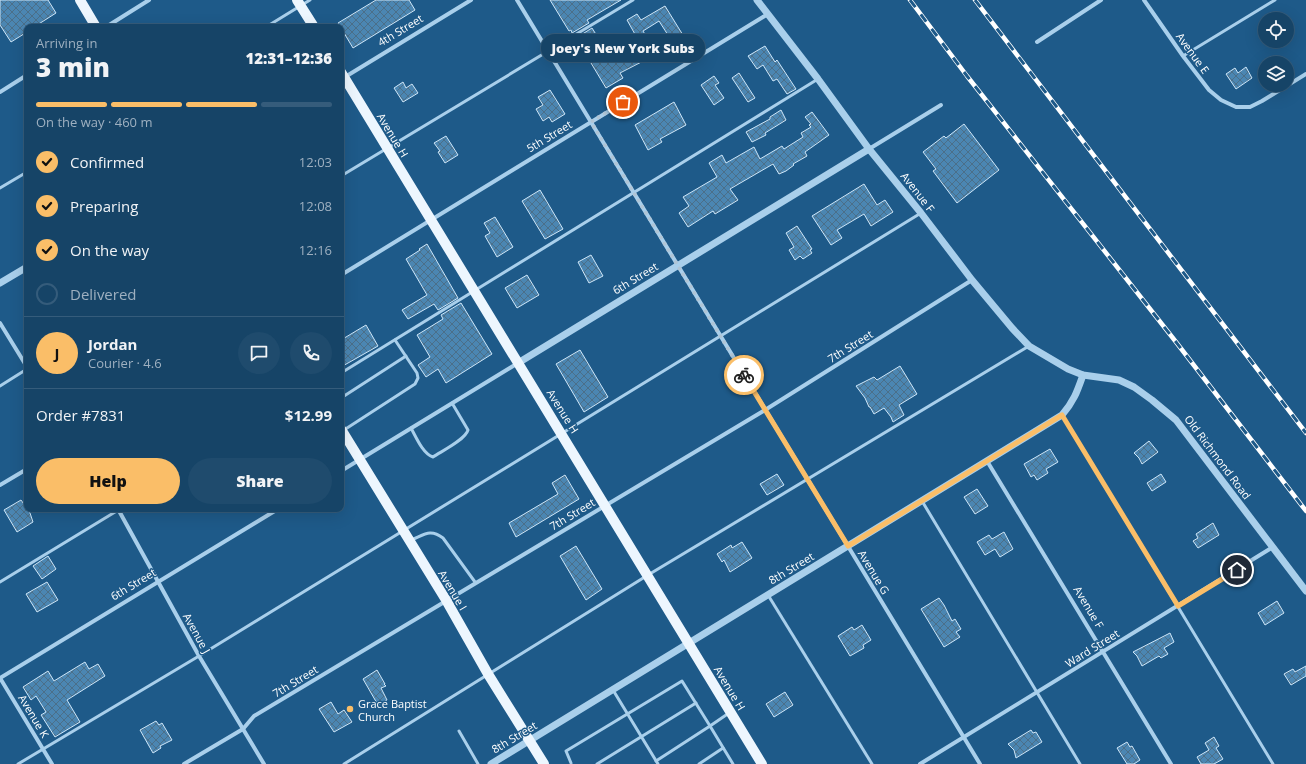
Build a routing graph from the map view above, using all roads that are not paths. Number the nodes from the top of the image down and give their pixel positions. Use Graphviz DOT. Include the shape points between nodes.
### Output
graph roads {
  1 [pos="80,0"];
  2 [pos="149,0"];
  3 [pos="310,0"];
  4 [pos="471,0"];
  5 [pos="517,0"];
  6 [pos="633,0"];
  7 [pos="757,0"];
  8 [pos="1101,0"];
  9 [pos="1144,0"];
  10 [pos="1275,0"];
  11 [pos="299,3"];
  12 [pos="768,14"];
  13 [pos="94,24"];
  14 [pos="111,24"];
  15 [pos="270,24"];
  16 [pos="312,24"];
  17 [pos="1037,42"];
  18 [pos="548,52"];
  19 [pos="1183,56"];
  20 [pos="1306,74"];
  21 [pos="344,75"];
  22 [pos="24,77"];
  23 [pos="344,79"];
  24 [pos="818,79"];
  25 [pos="0,92"];
  26 [pos="940,105"];
  27 [pos="591,122"];
  28 [pos="388,148"];
  29 [pos="869,149"];
  30 [pos="24,174"];
  31 [pos="344,174"];
  32 [pos="0,188"];
  33 [pos="633,192"];
  34 [pos="921,213"];
  35 [pos="431,219"];
  36 [pos="678,265"];
  37 [pos="24,269"];
  38 [pos="344,273"];
  39 [pos="972,280"];
  40 [pos="0,283"];
  41 [pos="475,291"];
  42 [pos="0,323"];
  43 [pos="721,336"];
  44 [pos="395,340"];
  45 [pos="1029,346"];
  46 [pos="406,356"];
  47 [pos="24,363"];
  48 [pos="518,363"];
  49 [pos="24,370"];
  50 [pos="344,371"];
  51 [pos="1083,375"];
  52 [pos="0,386"];
  53 [pos="344,396"];
  54 [pos="452,403"];
  55 [pos="765,410"];
  56 [pos="1062,415"];
  57 [pos="344,428"];
  58 [pos="410,428"];
  59 [pos="563,433"];
  60 [pos="344,435"];
  61 [pos="359,460"];
  62 [pos="988,461"];
  63 [pos="344,469"];
  64 [pos="24,471"];
  65 [pos="808,480"];
  66 [pos="0,485"];
  67 [pos="922,501"];
  68 [pos="605,504"];
  69 [pos="114,512"];
  70 [pos="121,512"];
  71 [pos="273,512"];
  72 [pos="403,531"];
  73 [pos="409,541"];
  74 [pos="848,546"];
  75 [pos="1273,547"];
  76 [pos="648,575"];
  77 [pos="0,582"];
  78 [pos="158,582"];
  79 [pos="475,582"];
  80 [pos="1306,591"];
  81 [pos="768,595"];
  82 [pos="446,600"];
  83 [pos="1178,606"];
  84 [pos="689,643"];
  85 [pos="1103,652"];
  86 [pos="199,656"];
  87 [pos="488,674"];
  88 [pos="0,678"];
  89 [pos="613,690"];
  90 [pos="1037,692"];
  91 [pos="696,703"];
  92 [pos="731,712"];
  93 [pos="628,714"];
  94 [pos="710,726"];
  95 [pos="243,729"];
  96 [pos="458,731"];
  97 [pos="642,737"];
  98 [pos="964,737"];
  99 [pos="529,741"];
  100 [pos="43,748"];
  101 [pos="724,748"];
  102 [pos="657,762"];
  103 [pos="18,764"];
  104 [pos="52,764"];
  105 [pos="184,764"];
  106 [pos="264,764"];
  107 [pos="344,764"];
  108 [pos="478,764"];
  109 [pos="491,764"];
  110 [pos="544,764"];
  111 [pos="570,764"];
  112 [pos="597,764"];
  113 [pos="699,764"];
  114 [pos="733,764"];
  115 [pos="762,764"];
  116 [pos="872,764"];
  117 [pos="920,764"];
  118 [pos="980,764"];
  119 [pos="1080,764"];
  120 [pos="1171,764"];
  121 [pos="1273,764"];
  1 -- 13 [label="main road"];
  2 -- 14 [label="street"];
  3 -- 11 [label="lane"];
  4 -- 21 [label="street, 4th Street"];
  5 -- 18 [label="street, Avenue G"];
  6 -- 18 [label="lane"];
  7 -- 12 [label="street, Avenue F"];
  8 -- 17 [label="street"];
  9 -- 19 [label="street, Avenue E"];
  10 -- 19 [label="lane"];
  11 -- 15 [label="lane"];
  11 -- 16 [label="main road"];
  12 -- 24 [label="street, Avenue F"];
  12 -- 27 [label="street, 5th Street"];
  18 -- 27 [label="street, Avenue G"];
  18 -- 28 [label="lane"];
  19 -- 20 [label="street, Avenue E" via="1209,90 1221,100 1236,107 1250,107"];
  22 -- 25 [label="street"];
  23 -- 28 [label="main road, Avenue H"];
  24 -- 29 [label="street, Avenue F"];
  24 -- 33 [label="lane"];
  26 -- 29 [label="street, 6th Street"];
  27 -- 33 [label="street, Avenue G"];
  27 -- 35 [label="street, 5th Street"];
  28 -- 31 [label="lane"];
  28 -- 35 [label="main road, Avenue H"];
  29 -- 34 [label="street, Avenue F"];
  29 -- 36 [label="street, 6th Street"];
  30 -- 32 [label="lane"];
  33 -- 36 [label="street, Avenue G"];
  33 -- 41 [label="lane"];
  34 -- 39 [label="street, Avenue F"];
  34 -- 43 [label="lane"];
  35 -- 38 [label="street, 5th Street"];
  35 -- 41 [label="main road, Avenue H"];
  36 -- 43 [label="street, Avenue G"];
  36 -- 48 [label="street, 6th Street"];
  37 -- 40 [label="street"];
  39 -- 45 [label="street, Avenue F"];
  39 -- 55 [label="street, 7th Street"];
  41 -- 44 [label="lane"];
  41 -- 48 [label="main road, Avenue H"];
  42 -- 47 [label="street"];
  43 -- 55 [label="street, Avenue G"];
  43 -- 59 [label="lane"];
  44 -- 46 [label="lane"];
  44 -- 50 [label="lane"];
  45 -- 51 [label="street, Avenue F"];
  45 -- 65 [label="lane"];
  46 -- 53 [label="lane"];
  46 -- 57 [label="lane" via="417,373 415,384"];
  48 -- 54 [label="street, 6th Street"];
  48 -- 59 [label="main road, Avenue H"];
  49 -- 52 [label="lane"];
  51 -- 56 [label="street, 8th Street" via="1077,394"];
  51 -- 75 [label="street, Old Richmond Road" via="1119,380 1134,387 1176,420"];
  54 -- 58 [label="street, 6th Street"];
  54 -- 58 [label="lane" via="468,430 467,434 433,457 423,449"];
  55 -- 65 [label="street, Avenue G"];
  55 -- 68 [label="street, 7th Street"];
  56 -- 62 [label="street, 8th Street"];
  56 -- 83 [label="lane"];
  58 -- 61 [label="street, 6th Street"];
  59 -- 68 [label="main road, Avenue H"];
  59 -- 72 [label="lane"];
  60 -- 61 [label="main road, Avenue I"];
  61 -- 63 [label="street, 6th Street"];
  61 -- 72 [label="main road, Avenue I"];
  62 -- 67 [label="street, 8th Street"];
  62 -- 85 [label="street, Avenue F"];
  64 -- 66 [label="street"];
  65 -- 74 [label="street, Avenue G"];
  65 -- 76 [label="lane"];
  67 -- 74 [label="street, 8th Street"];
  67 -- 90 [label="lane"];
  68 -- 76 [label="main road, Avenue H"];
  68 -- 79 [label="street, 7th Street"];
  69 -- 77 [label="lane"];
  70 -- 78 [label="street, Avenue J"];
  71 -- 78 [label="street, 6th Street"];
  72 -- 73 [label="main road, Avenue I"];
  72 -- 86 [label="lane"];
  73 -- 79 [label="lane" via="434,532 443,538"];
  73 -- 82 [label="main road, Avenue I"];
  74 -- 81 [label="street, 8th Street"];
  74 -- 98 [label="street, Avenue G"];
  75 -- 80 [label="street, Old Richmond Road"];
  75 -- 83 [label="street, Ward Street"];
  76 -- 84 [label="main road, Avenue H"];
  76 -- 87 [label="lane"];
  78 -- 86 [label="street, Avenue J"];
  78 -- 88 [label="street, 6th Street"];
  79 -- 82 [label="street, 7th Street"];
  81 -- 84 [label="street, 8th Street"];
  81 -- 116 [label="lane"];
  82 -- 87 [label="main road, Avenue I"];
  82 -- 95 [label="street, 7th Street" via="254,716"];
  83 -- 85 [label="street, Ward Street"];
  83 -- 121 [label="lane"];
  84 -- 89 [label="street, 8th Street"];
  84 -- 92 [label="main road, Avenue H"];
  85 -- 90 [label="street, Ward Street"];
  85 -- 120 [label="street, Avenue F"];
  86 -- 95 [label="street, Avenue J"];
  86 -- 100 [label="lane"];
  87 -- 99 [label="main road, Avenue I"];
  87 -- 107 [label="lane"];
  88 -- 100 [label="street, Avenue K"];
  89 -- 93 [label="lane"];
  89 -- 99 [label="street, 8th Street"];
  90 -- 98 [label="street, Ward Street"];
  90 -- 119 [label="lane"];
  91 -- 93 [label="lane" via="682,681"];
  91 -- 94 [label="lane"];
  91 -- 97 [label="lane"];
  92 -- 94 [label="lane"];
  92 -- 115 [label="main road, Avenue H"];
  93 -- 97 [label="lane"];
  93 -- 111 [label="lane" via="566,751"];
  94 -- 101 [label="lane"];
  94 -- 102 [label="lane"];
  95 -- 105 [label="street, 7th Street"];
  95 -- 106 [label="street, Avenue J"];
  96 -- 108 [label="lane"];
  97 -- 102 [label="lane"];
  97 -- 112 [label="lane"];
  98 -- 117 [label="street, Ward Street"];
  98 -- 118 [label="street, Avenue G"];
  99 -- 109 [label="street, 8th Street"];
  99 -- 110 [label="main road, Avenue I"];
  100 -- 103 [label="lane"];
  100 -- 104 [label="street, Avenue K"];
  101 -- 113 [label="lane"];
  101 -- 114 [label="lane"];
}
